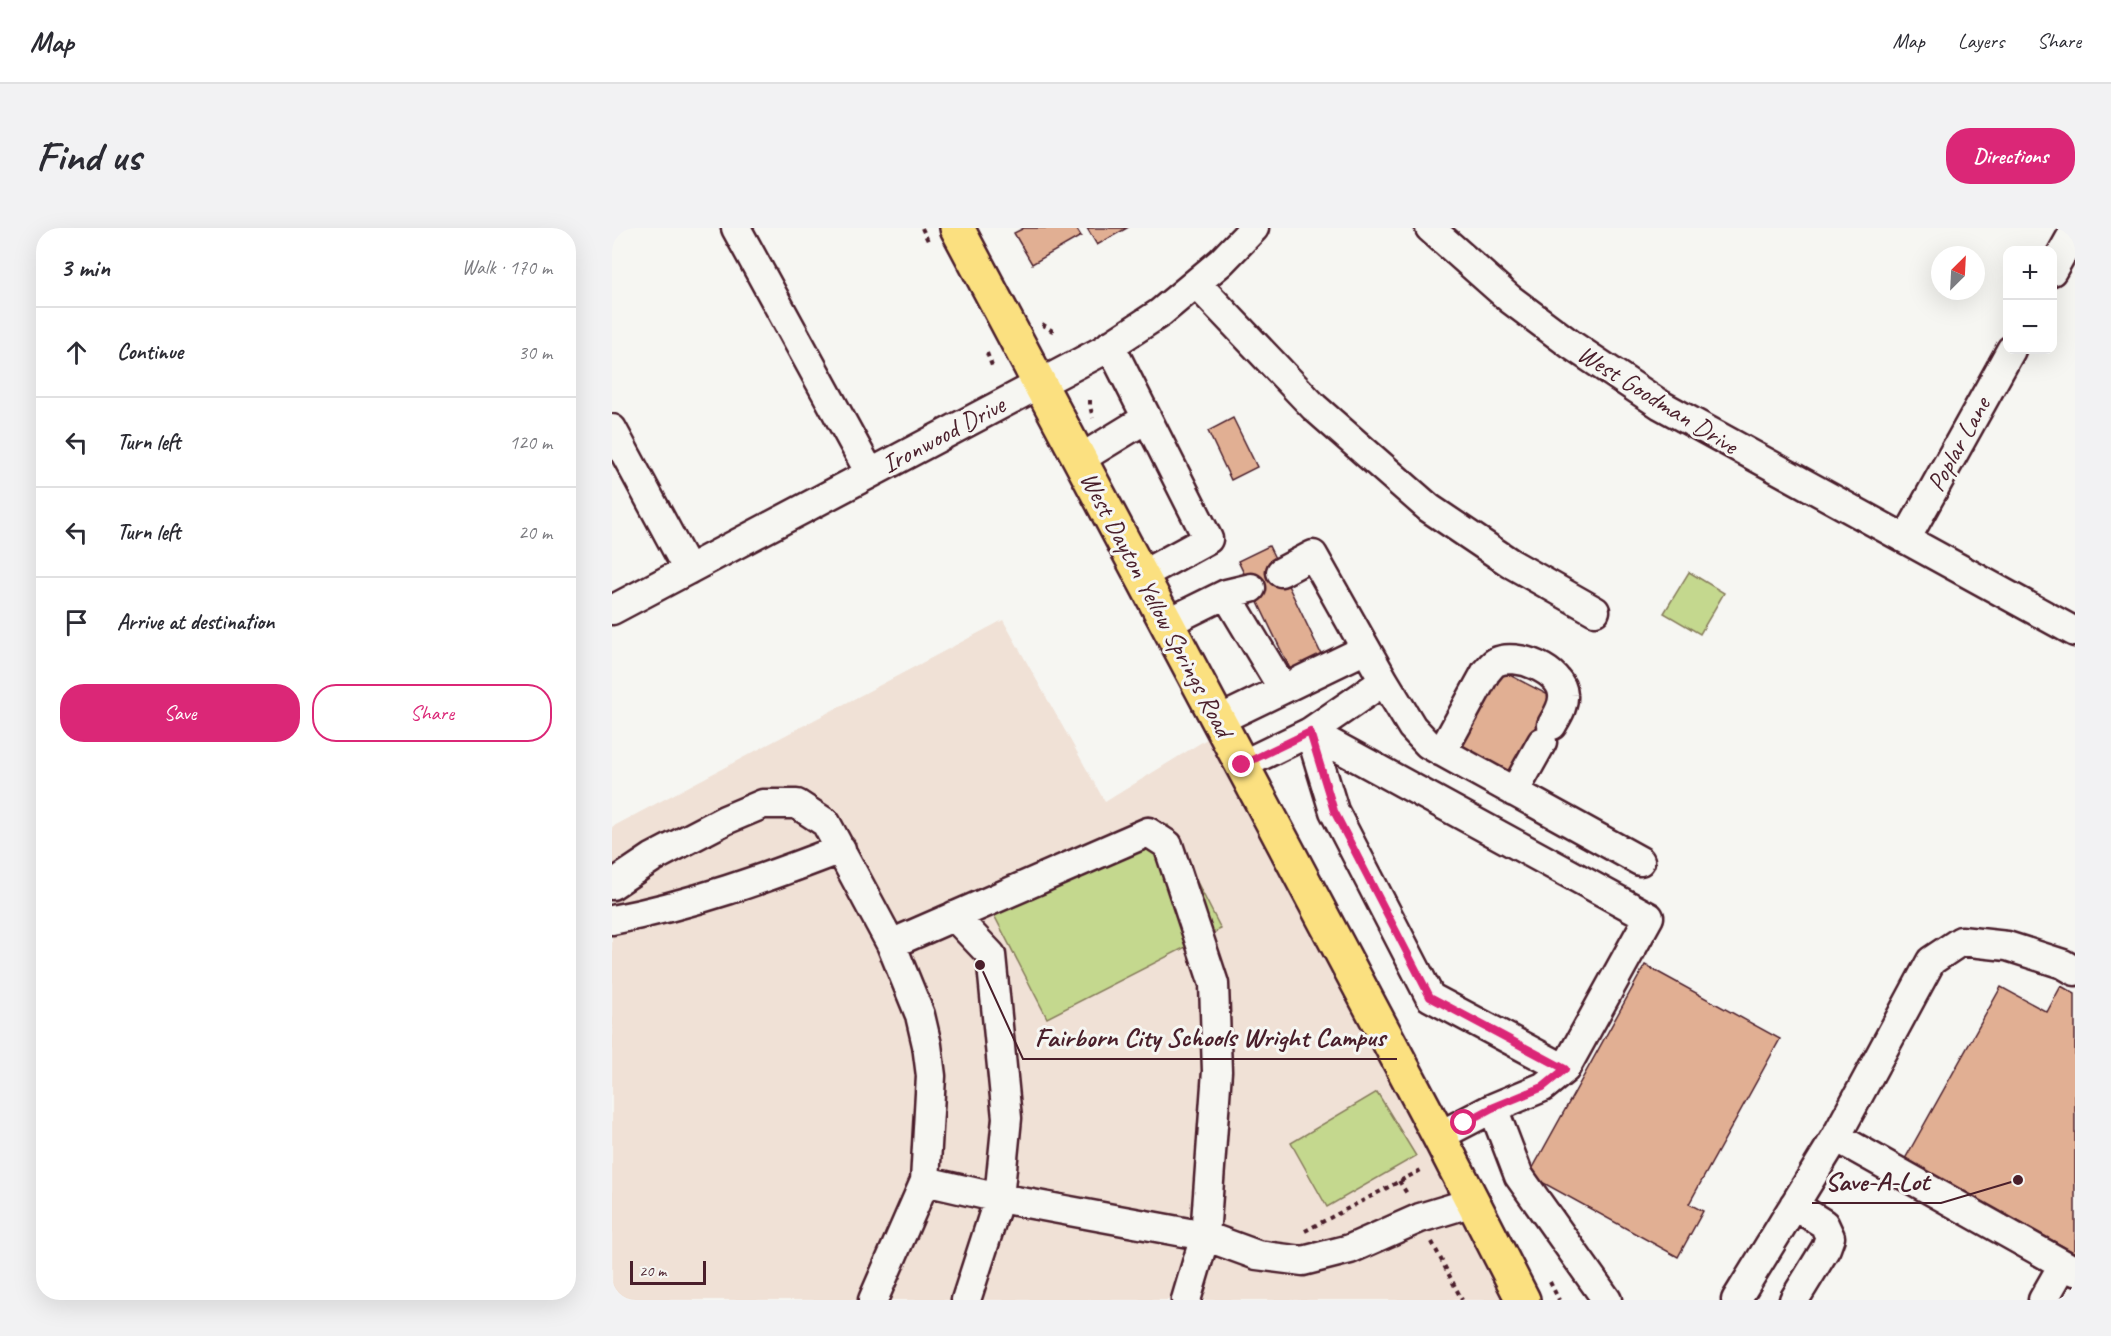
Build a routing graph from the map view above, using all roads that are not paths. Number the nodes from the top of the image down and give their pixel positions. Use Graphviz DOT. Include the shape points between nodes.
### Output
graph roads {
  1 [pos="736,228"];
  2 [pos="957,228"];
  3 [pos="1254,228"];
  4 [pos="1430,228"];
  5 [pos="2075,230"];
  6 [pos="2057,262"];
  7 [pos="1196,283"];
  8 [pos="1110,345"];
  9 [pos="2009,354"];
  10 [pos="1039,383"];
  11 [pos="1147,418"];
  12 [pos="612,429"];
  13 [pos="1080,459"];
  14 [pos="870,473"];
  15 [pos="1906,539"];
  16 [pos="688,570"];
  17 [pos="1281,572"];
  18 [pos="1142,575"];
  19 [pos="612,610"];
  20 [pos="1595,611"];
  21 [pos="1167,623"];
  22 [pos="2075,632"];
  23 [pos="1366,649"];
  24 [pos="1384,681"];
  25 [pos="1284,689"];
  26 [pos="1219,720"];
  27 [pos="1310,732"];
  28 [pos="1442,752"];
  29 [pos="1242,765"];
  30 [pos="1514,792"];
  31 [pos="841,849"];
  32 [pos="1640,861"];
  33 [pos="612,885"];
  34 [pos="954,916"];
  35 [pos="612,920"];
  36 [pos="891,944"];
  37 [pos="2075,971"];
  38 [pos="1565,1069"];
  39 [pos="1492,1108"];
  40 [pos="1439,1136"];
  41 [pos="1836,1137"];
  42 [pos="926,1181"];
  43 [pos="999,1198"];
  44 [pos="1473,1202"];
  45 [pos="1794,1205"];
  46 [pos="1206,1236"];
  47 [pos="2069,1268"];
  48 [pos="873,1300"];
  49 [pos="966,1300"];
  50 [pos="1186,1300"];
  51 [pos="1523,1300"];
  52 [pos="1606,1300"];
  53 [pos="1736,1300"];
  54 [pos="1794,1300"];
  55 [pos="2043,1300"];
  1 -- 14 [label="street"];
  2 -- 10 [label="main road, West Dayton Yellow Springs Road"];
  3 -- 7 [label="street, Ironwood Drive"];
  4 -- 15 [label="street, West Goodman Drive" via="1510,299 1661,405"];
  5 -- 6 [label="street"];
  7 -- 8 [label="street, Ironwood Drive" via="1160,313"];
  7 -- 20 [label="street" via="1314,407 1429,508 1512,564"];
  8 -- 10 [label="street, Ironwood Drive"];
  8 -- 11 [label="street"];
  9 -- 15 [label="street, Poplar Lane"];
  10 -- 13 [label="main road, West Dayton Yellow Springs Road"];
  10 -- 14 [label="street, Ironwood Drive"];
  11 -- 13 [label="street"];
  11 -- 18 [label="street" via="1208,540"];
  12 -- 16 [label="street"];
  13 -- 18 [label="main road, West Dayton Yellow Springs Road"];
  14 -- 16 [label="street, Ironwood Drive"];
  15 -- 22 [label="street, West Goodman Drive"];
  16 -- 19 [label="street, Ironwood Drive"];
  17 -- 23 [label="street" via="1313,555"];
  18 -- 21 [label="main road, West Dayton Yellow Springs Road"];
  21 -- 25 [label="street" via="1238,591"];
  21 -- 26 [label="main road, West Dayton Yellow Springs Road"];
  23 -- 24 [label="street"];
  23 -- 25 [label="street"];
  24 -- 27 [label="street"];
  24 -- 28 [label="street" via="1412,727"];
  25 -- 26 [label="street"];
  26 -- 29 [label="main road, West Dayton Yellow Springs Road"];
  27 -- 29 [label="street"];
  27 -- 38 [label="street" via="1334,811 1430,997"];
  27 -- 38 [label="street" via="1649,917"];
  28 -- 30 [label="street"];
  28 -- 30 [label="street" via="1495,662 1511,658 1534,663 1554,677 1563,693 1562,704"];
  29 -- 40 [label="main road, West Dayton Yellow Springs Road"];
  30 -- 32 [label="street"];
  31 -- 33 [label="street" via="826,823 797,804 763,804 663,853"];
  31 -- 35 [label="street" via="745,885"];
  31 -- 36 [label="street"];
  34 -- 36 [label="street"];
  34 -- 43 [label="street" via="991,955 1007,1118"];
  34 -- 46 [label="street" via="1148,832 1168,845 1214,984 1217,1071"];
  36 -- 42 [label="street" via="920,1015 932,1076"];
  37 -- 41 [label="street" via="2007,946 1961,941 1931,961"];
  38 -- 39 [label="street" via="1543,1087"];
  39 -- 40 [label="street"];
  39 -- 52 [label="street" via="1519,1176"];
  40 -- 44 [label="main road, West Dayton Yellow Springs Road"];
  41 -- 45 [label="street"];
  41 -- 47 [label="street"];
  42 -- 43 [label="street"];
  42 -- 48 [label="street"];
  43 -- 46 [label="street"];
  43 -- 49 [label="street"];
  44 -- 46 [label="street" via="1420,1218 1350,1249 1303,1261 1257,1255"];
  44 -- 51 [label="main road, West Dayton Yellow Springs Road"];
  45 -- 53 [label="street"];
  45 -- 54 [label="street" via="1824,1224 1830,1236"];
  46 -- 50 [label="street"];
  47 -- 55 [label="street"];
}
